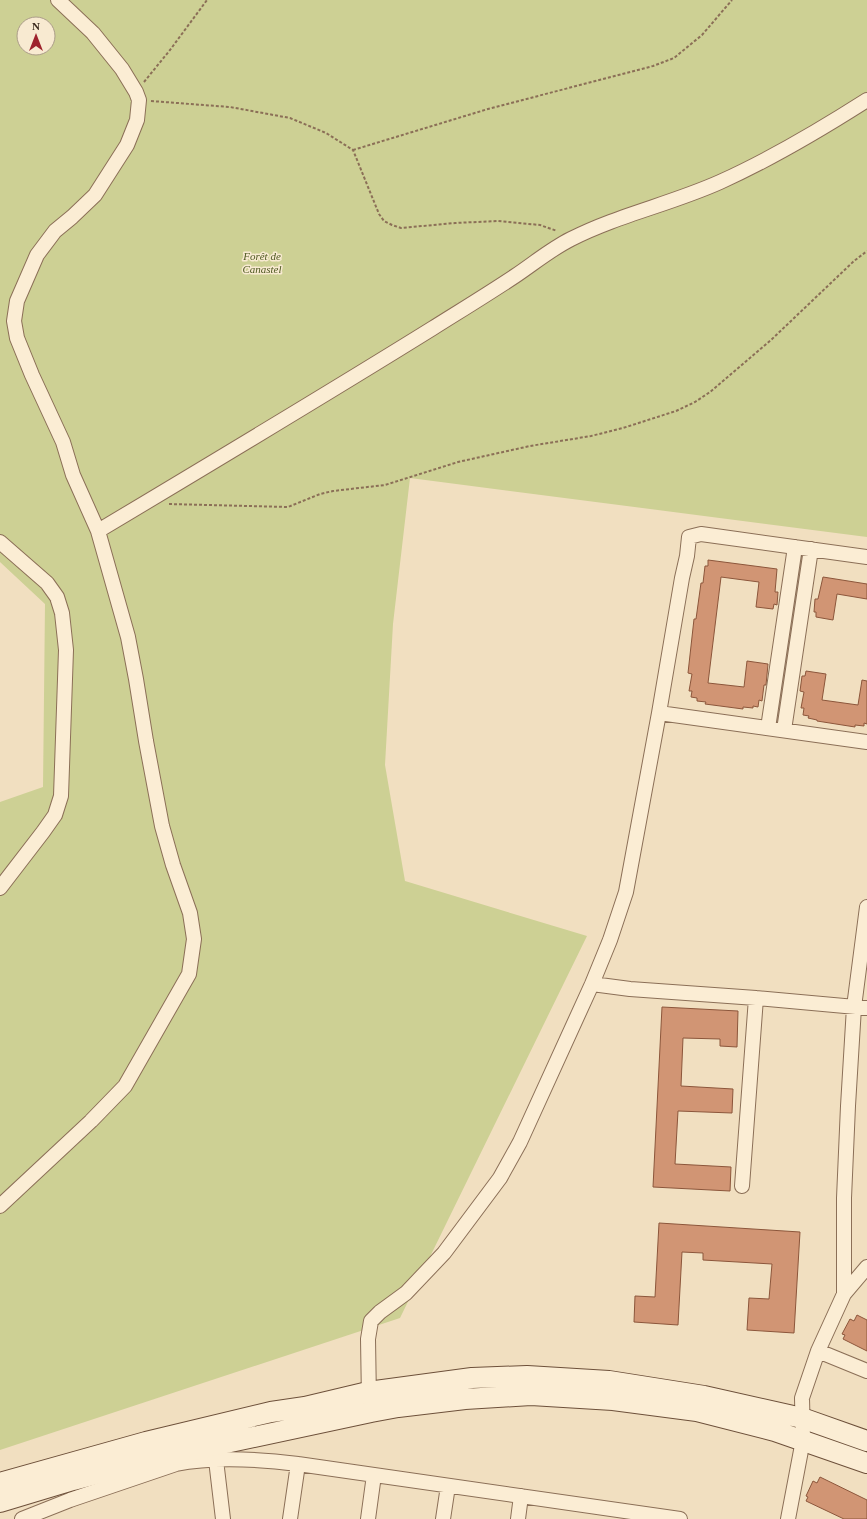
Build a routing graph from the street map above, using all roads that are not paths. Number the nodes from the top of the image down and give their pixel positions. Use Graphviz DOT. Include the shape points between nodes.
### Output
graph roads {
  1 [pos="58,0"];
  2 [pos="867,100"];
  3 [pos="98,531"];
  4 [pos="0,542"];
  5 [pos="795,547"];
  6 [pos="811,550"];
  7 [pos="867,557"];
  8 [pos="778,662"];
  9 [pos="794,664"];
  10 [pos="659,713"];
  11 [pos="768,728"];
  12 [pos="784,730"];
  13 [pos="867,742"];
  14 [pos="0,888"];
  15 [pos="867,907"];
  16 [pos="592,984"];
  17 [pos="756,998"];
  18 [pos="861,1008"];
  19 [pos="742,1186"];
  20 [pos="0,1206"];
  21 [pos="867,1267"];
  22 [pos="844,1294"];
  23 [pos="818,1351"];
  24 [pos="867,1371"];
  25 [pos="368,1392"];
  26 [pos="371,1412"];
  27 [pos="802,1418"];
  28 [pos="803,1440"];
  29 [pos="867,1441"];
  30 [pos="216,1460"];
  31 [pos="867,1463"];
  32 [pos="298,1464"];
  33 [pos="374,1475"];
  34 [pos="0,1483"];
  35 [pos="448,1486"];
  36 [pos="26,1494"];
  37 [pos="521,1496"];
  38 [pos="0,1502"];
  39 [pos="604,1513"];
  40 [pos="26,1518"];
  41 [pos="223,1519"];
  42 [pos="290,1519"];
  43 [pos="368,1519"];
  44 [pos="443,1519"];
  45 [pos="518,1519"];
  46 [pos="680,1519"];
  47 [pos="788,1519"];
  1 -- 3 [label="street" via="92,33 122,70 138,96 137,120 127,146 95,195 55,231 37,255 24,283 14,321 16,338 63,442 73,475"];
  2 -- 3 [label="street" via="838,119 720,182 669,203 608,223 570,240 416,339"];
  3 -- 20 [label="street" via="128,637 162,826 190,913 194,939 192,954 189,974 182,988 125,1086"];
  4 -- 14 [label="street" via="47,583 57,597 62,613 66,650 61,796 55,815 44,832"];
  5 -- 6 [label="street"];
  5 -- 8 [label="street"];
  5 -- 10 [label="street" via="701,534 689,537"];
  6 -- 7 [label="street"];
  6 -- 9 [label="street"];
  8 -- 9 [label="street"];
  8 -- 11 [label="street"];
  9 -- 12 [label="street"];
  10 -- 11 [label="street"];
  10 -- 16 [label="street" via="626,892"];
  11 -- 12 [label="street"];
  12 -- 13 [label="street"];
  15 -- 18 [label="street"];
  16 -- 17 [label="street"];
  16 -- 25 [label="street" via="520,1142 500,1178 444,1253 406,1293 371,1321 368,1339"];
  17 -- 18 [label="street"];
  17 -- 19 [label="street"];
  18 -- 22 [label="street" via="844,1198"];
  21 -- 22 [label="street"];
  22 -- 23 [label="street"];
  23 -- 24 [label="street"];
  23 -- 27 [label="street" via="802,1398"];
  25 -- 26 [label="street"];
  25 -- 27 [label="main road" via="472,1378 527,1376 602,1380 704,1396"];
  25 -- 34 [label="main road" via="146,1442"];
  26 -- 28 [label="main road" via="465,1399 531,1395 605,1399 697,1411"];
  26 -- 36 [label="main road" via="160,1457"];
  27 -- 28 [label="street"];
  27 -- 29 [label="main road"];
  28 -- 31 [label="main road"];
  28 -- 47 [label="street"];
  30 -- 32 [label="street" via="262,1460"];
  30 -- 40 [label="street" via="176,1464 70,1500"];
  30 -- 41 [label="street"];
  32 -- 33 [label="street"];
  32 -- 42 [label="street"];
  33 -- 35 [label="street"];
  33 -- 43 [label="street"];
  35 -- 37 [label="street"];
  35 -- 44 [label="street"];
  36 -- 38 [label="main road"];
  36 -- 40 [label="street"];
  37 -- 39 [label="street"];
  37 -- 45 [label="street"];
  39 -- 46 [label="street"];
}
